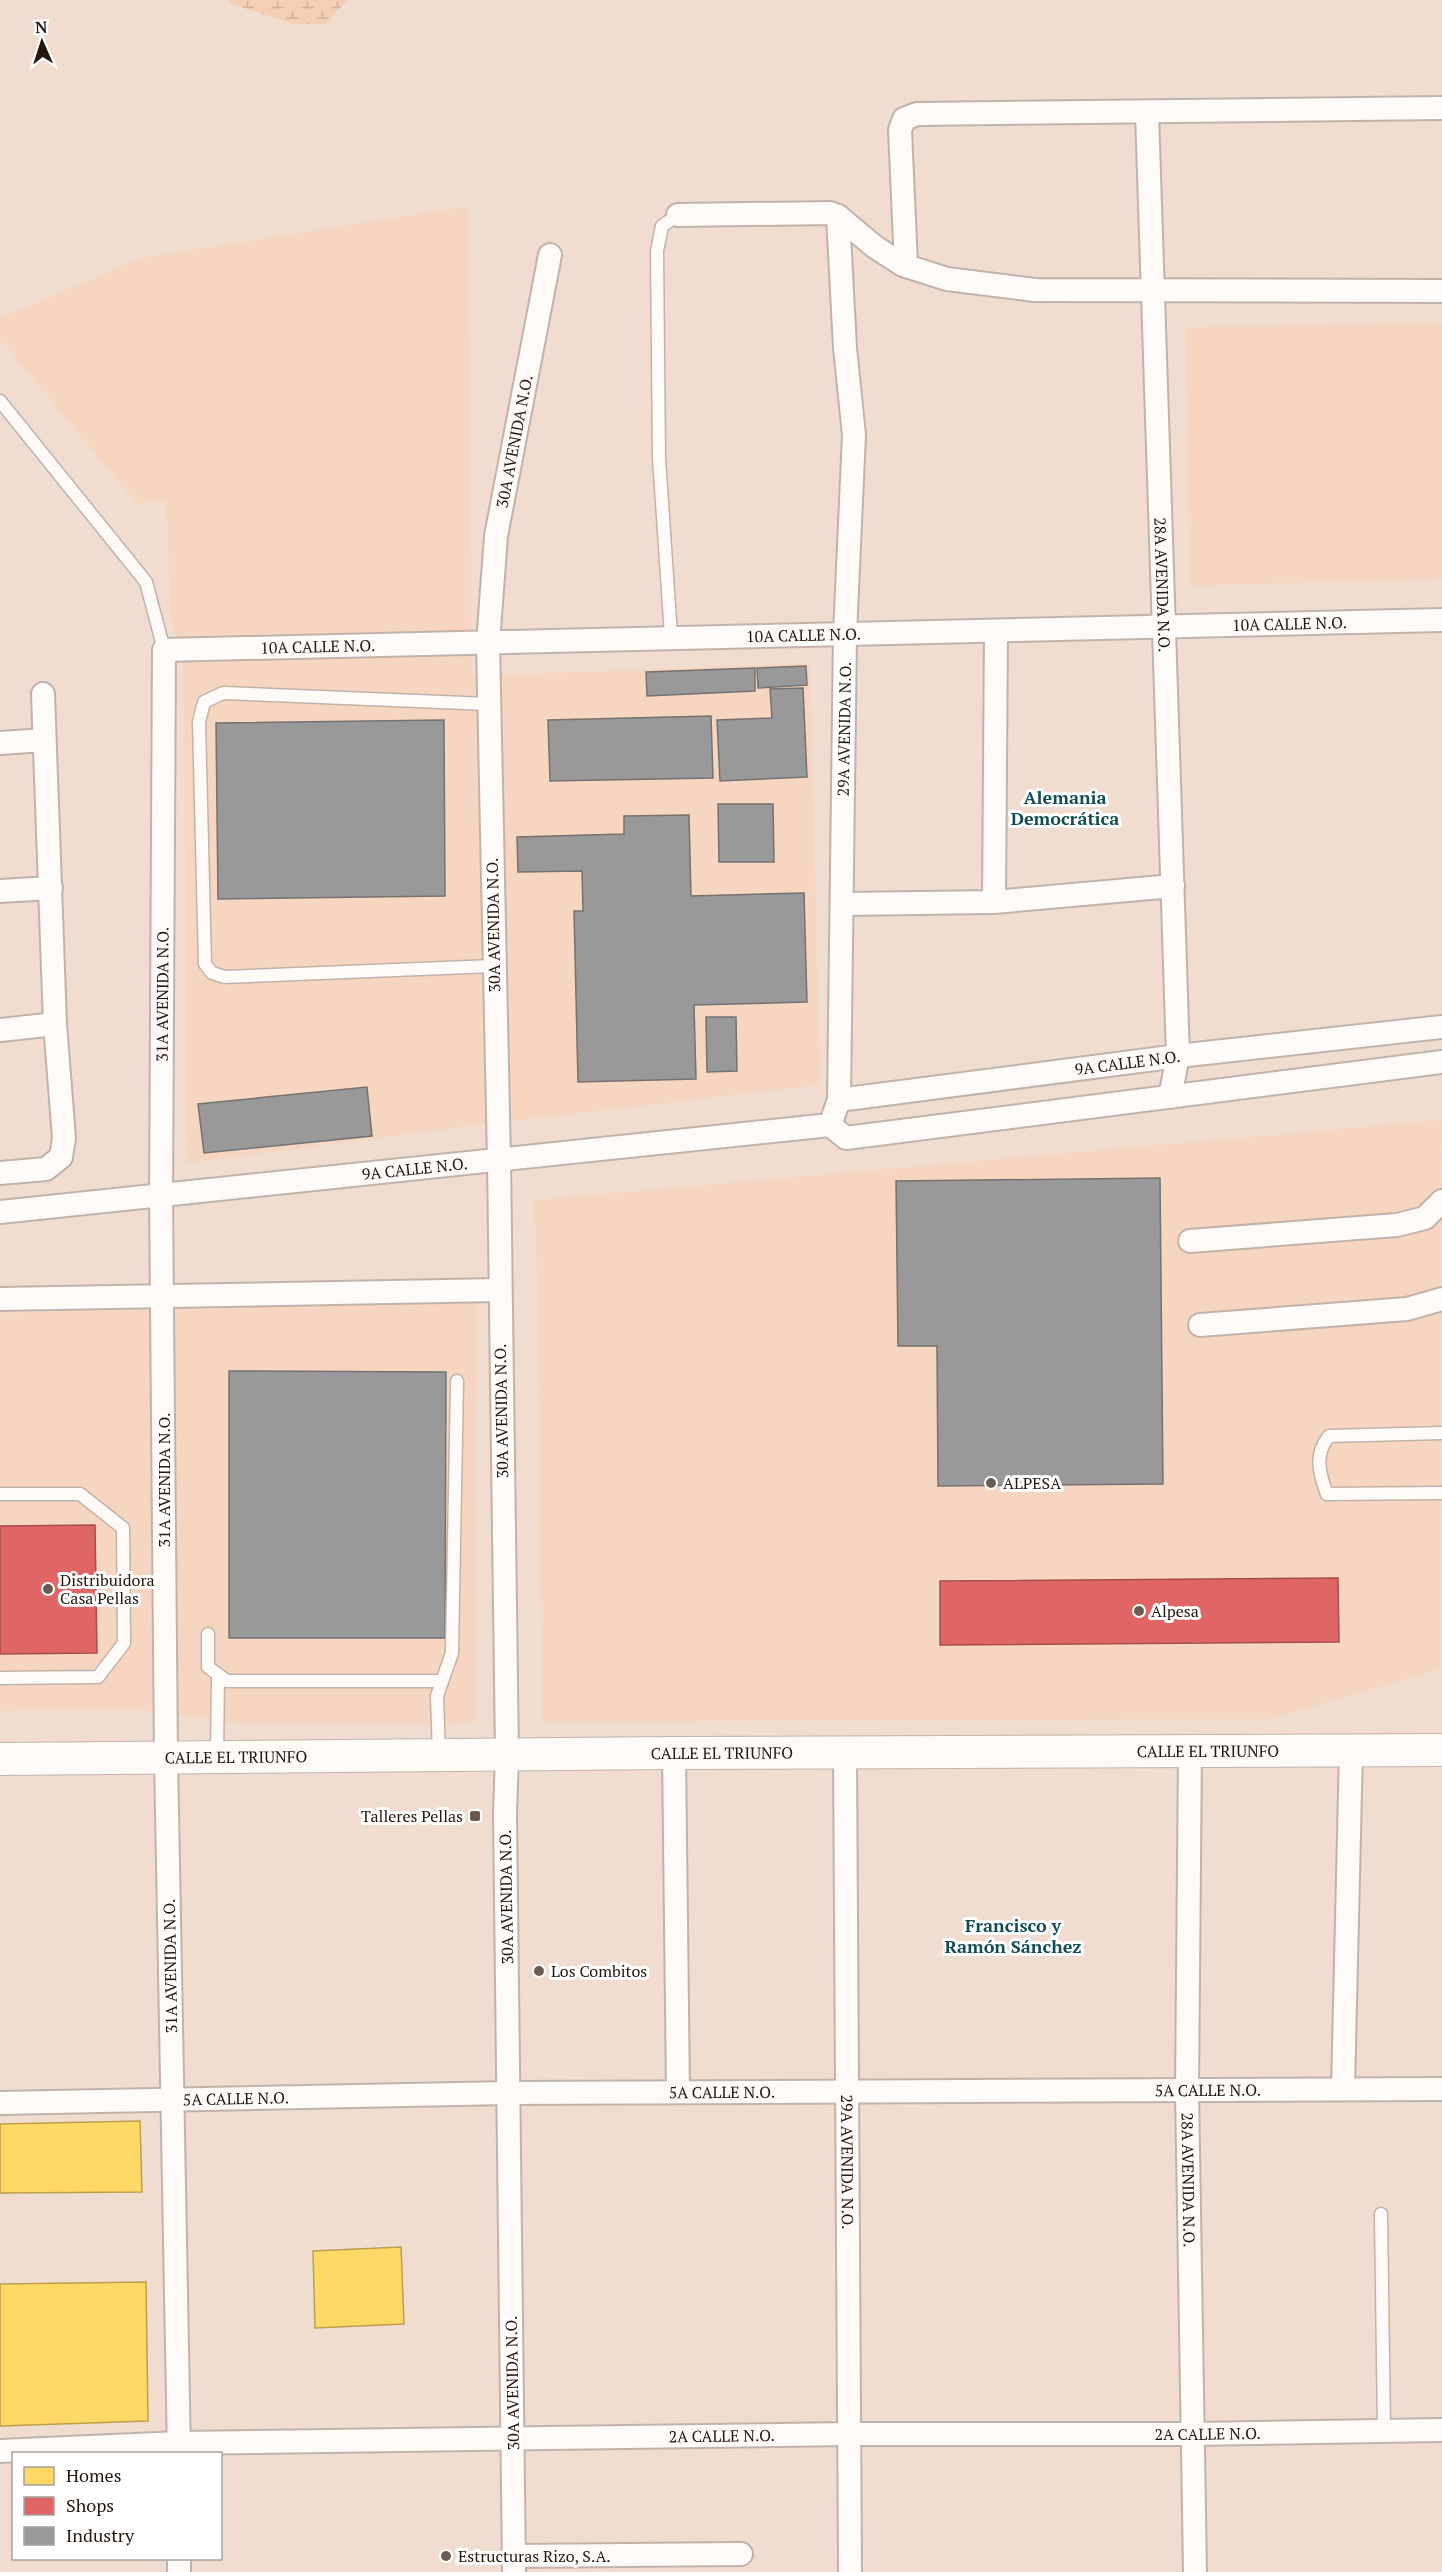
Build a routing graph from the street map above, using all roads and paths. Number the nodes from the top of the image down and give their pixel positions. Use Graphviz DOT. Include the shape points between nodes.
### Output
graph roads {
  1 [pos="1442,108"];
  2 [pos="1148,112"];
  3 [pos="678,215"];
  4 [pos="838,216"];
  5 [pos="550,255"];
  6 [pos="906,265"];
  7 [pos="1153,291"];
  8 [pos="1442,291"];
  9 [pos="0,400"];
  10 [pos="1442,620"];
  11 [pos="1163,628"];
  12 [pos="996,631"];
  13 [pos="845,633"];
  14 [pos="671,636"];
  15 [pos="488,643"];
  16 [pos="164,650"];
  17 [pos="44,694"];
  18 [pos="489,704"];
  19 [pos="44,740"];
  20 [pos="0,743"];
  21 [pos="1173,886"];
  22 [pos="51,888"];
  23 [pos="0,891"];
  24 [pos="994,902"];
  25 [pos="843,904"];
  26 [pos="493,966"];
  27 [pos="55,1024"];
  28 [pos="1442,1027"];
  29 [pos="0,1030"];
  30 [pos="1178,1056"];
  31 [pos="1442,1062"];
  32 [pos="1170,1097"];
  33 [pos="839,1100"];
  34 [pos="830,1125"];
  35 [pos="499,1160"];
  36 [pos="0,1173"];
  37 [pos="161,1196"];
  38 [pos="1442,1201"];
  39 [pos="0,1212"];
  40 [pos="1190,1241"];
  41 [pos="499,1290"];
  42 [pos="162,1294"];
  43 [pos="0,1299"];
  44 [pos="1442,1299"];
  45 [pos="1200,1325"];
  46 [pos="457,1381"];
  47 [pos="1442,1433"];
  48 [pos="1442,1492"];
  49 [pos="0,1494"];
  50 [pos="208,1634"];
  51 [pos="218,1675"];
  52 [pos="0,1678"];
  53 [pos="442,1681"];
  54 [pos="1351,1750"];
  55 [pos="1442,1750"];
  56 [pos="1190,1751"];
  57 [pos="845,1752"];
  58 [pos="674,1753"];
  59 [pos="507,1755"];
  60 [pos="439,1756"];
  61 [pos="166,1757"];
  62 [pos="217,1757"];
  63 [pos="0,1759"];
  64 [pos="1343,2089"];
  65 [pos="1442,2089"];
  66 [pos="847,2090"];
  67 [pos="1187,2090"];
  68 [pos="678,2092"];
  69 [pos="508,2093"];
  70 [pos="173,2100"];
  71 [pos="0,2103"];
  72 [pos="1382,2214"];
  73 [pos="1384,2430"];
  74 [pos="1442,2430"];
  75 [pos="849,2434"];
  76 [pos="1193,2434"];
  77 [pos="512,2439"];
  78 [pos="179,2448"];
  79 [pos="0,2451"];
  80 [pos="741,2553"];
  81 [pos="514,2564"];
  82 [pos="850,2572"];
  83 [pos="1195,2572"];
  1 -- 2 [label="street"];
  2 -- 6 [label="street" via="917,114 904,119 900,130"];
  2 -- 7 [label="street, 28A AVENIDA N.O."];
  3 -- 4 [label="street"];
  3 -- 14 [label="lane" via="662,226 657,251 659,458"];
  4 -- 6 [label="street" via="875,247"];
  4 -- 13 [label="street, 29A AVENIDA N.O." via="854,435"];
  5 -- 15 [label="street, 30A AVENIDA N.O." via="496,536"];
  6 -- 7 [label="street" via="947,279 1035,290"];
  7 -- 8 [label="street"];
  7 -- 11 [label="street, 28A AVENIDA N.O."];
  9 -- 16 [label="lane" via="146,582"];
  10 -- 11 [label="street, 10A CALLE N.O."];
  11 -- 12 [label="street, 10A CALLE N.O."];
  11 -- 21 [label="street, 28A AVENIDA N.O."];
  12 -- 13 [label="street, 10A CALLE N.O."];
  12 -- 24 [label="street"];
  13 -- 14 [label="street, 10A CALLE N.O."];
  13 -- 25 [label="street, 29A AVENIDA N.O."];
  14 -- 15 [label="street, 10A CALLE N.O."];
  15 -- 16 [label="street, 10A CALLE N.O."];
  15 -- 18 [label="street, 30A AVENIDA N.O."];
  16 -- 37 [label="street, 31A AVENIDA N.O."];
  17 -- 19 [label="street"];
  18 -- 26 [label="street, 30A AVENIDA N.O."];
  18 -- 26 [label="lane" via="223,693 204,702 200,733 205,963 212,973 225,977"];
  19 -- 20 [label="street"];
  19 -- 22 [label="street"];
  21 -- 24 [label="street"];
  21 -- 30 [label="street, 28A AVENIDA N.O."];
  22 -- 23 [label="street"];
  22 -- 27 [label="street"];
  24 -- 25 [label="street"];
  25 -- 33 [label="street, 29A AVENIDA N.O."];
  26 -- 35 [label="street, 30A AVENIDA N.O."];
  27 -- 29 [label="street"];
  27 -- 36 [label="street" via="64,1138 61,1157 46,1169"];
  28 -- 30 [label="street, 9A CALLE N.O."];
  30 -- 32 [label="street, 28A AVENIDA N.O."];
  30 -- 33 [label="street, 9A CALLE N.O."];
  31 -- 32 [label="street"];
  32 -- 34 [label="street" via="846,1138"];
  33 -- 34 [label="street"];
  34 -- 35 [label="street, 9A CALLE N.O."];
  35 -- 37 [label="street, 9A CALLE N.O."];
  35 -- 41 [label="street, 30A AVENIDA N.O."];
  37 -- 39 [label="street, 9A CALLE N.O."];
  37 -- 42 [label="street, 31A AVENIDA N.O."];
  38 -- 40 [label="street" via="1425,1218 1397,1225"];
  41 -- 42 [label="street"];
  41 -- 59 [label="street, 30A AVENIDA N.O."];
  42 -- 43 [label="street"];
  42 -- 61 [label="street, 31A AVENIDA N.O."];
  44 -- 45 [label="street" via="1407,1309"];
  46 -- 53 [label="lane" via="452,1653"];
  47 -- 48 [label="lane" via="1329,1436 1321,1446 1319,1474 1327,1494"];
  49 -- 52 [label="lane" via="80,1494 123,1528 124,1643 98,1677"];
  50 -- 51 [label="lane" via="208,1667"];
  51 -- 53 [label="lane" via="227,1682"];
  51 -- 62 [label="lane"];
  53 -- 60 [label="lane" via="437,1696"];
  54 -- 55 [label="main road, CALLE EL TRIUNFO"];
  54 -- 56 [label="main road, CALLE EL TRIUNFO"];
  54 -- 64 [label="street"];
  56 -- 57 [label="main road, CALLE EL TRIUNFO"];
  56 -- 67 [label="street, 28A AVENIDA N.O."];
  57 -- 58 [label="main road, CALLE EL TRIUNFO"];
  57 -- 66 [label="street, 29A AVENIDA N.O."];
  58 -- 59 [label="main road, CALLE EL TRIUNFO"];
  58 -- 68 [label="street"];
  59 -- 60 [label="main road, CALLE EL TRIUNFO"];
  59 -- 69 [label="street, 30A AVENIDA N.O."];
  60 -- 62 [label="main road, CALLE EL TRIUNFO"];
  61 -- 62 [label="main road, CALLE EL TRIUNFO"];
  61 -- 63 [label="main road, CALLE EL TRIUNFO"];
  61 -- 70 [label="street, 31A AVENIDA N.O."];
  64 -- 65 [label="street, 5A CALLE N.O."];
  64 -- 67 [label="street, 5A CALLE N.O."];
  66 -- 67 [label="street, 5A CALLE N.O."];
  66 -- 68 [label="street, 5A CALLE N.O."];
  66 -- 75 [label="street, 29A AVENIDA N.O."];
  67 -- 76 [label="street, 28A AVENIDA N.O."];
  68 -- 69 [label="street, 5A CALLE N.O."];
  69 -- 70 [label="street, 5A CALLE N.O."];
  69 -- 77 [label="street, 30A AVENIDA N.O."];
  70 -- 71 [label="street, 5A CALLE N.O."];
  70 -- 78 [label="street, 31A AVENIDA N.O."];
  72 -- 73 [label="lane"];
  73 -- 74 [label="street, 2A CALLE N.O."];
  73 -- 76 [label="street, 2A CALLE N.O."];
  75 -- 76 [label="street, 2A CALLE N.O."];
  75 -- 77 [label="street, 2A CALLE N.O."];
  75 -- 82 [label="street, 29A AVENIDA N.O."];
  76 -- 83 [label="street, 28A AVENIDA N.O."];
  77 -- 78 [label="street, 2A CALLE N.O."];
  77 -- 81 [label="street, 30A AVENIDA N.O."];
  78 -- 79 [label="street, 2A CALLE N.O."];
  80 -- 81 [label="street"];
}
